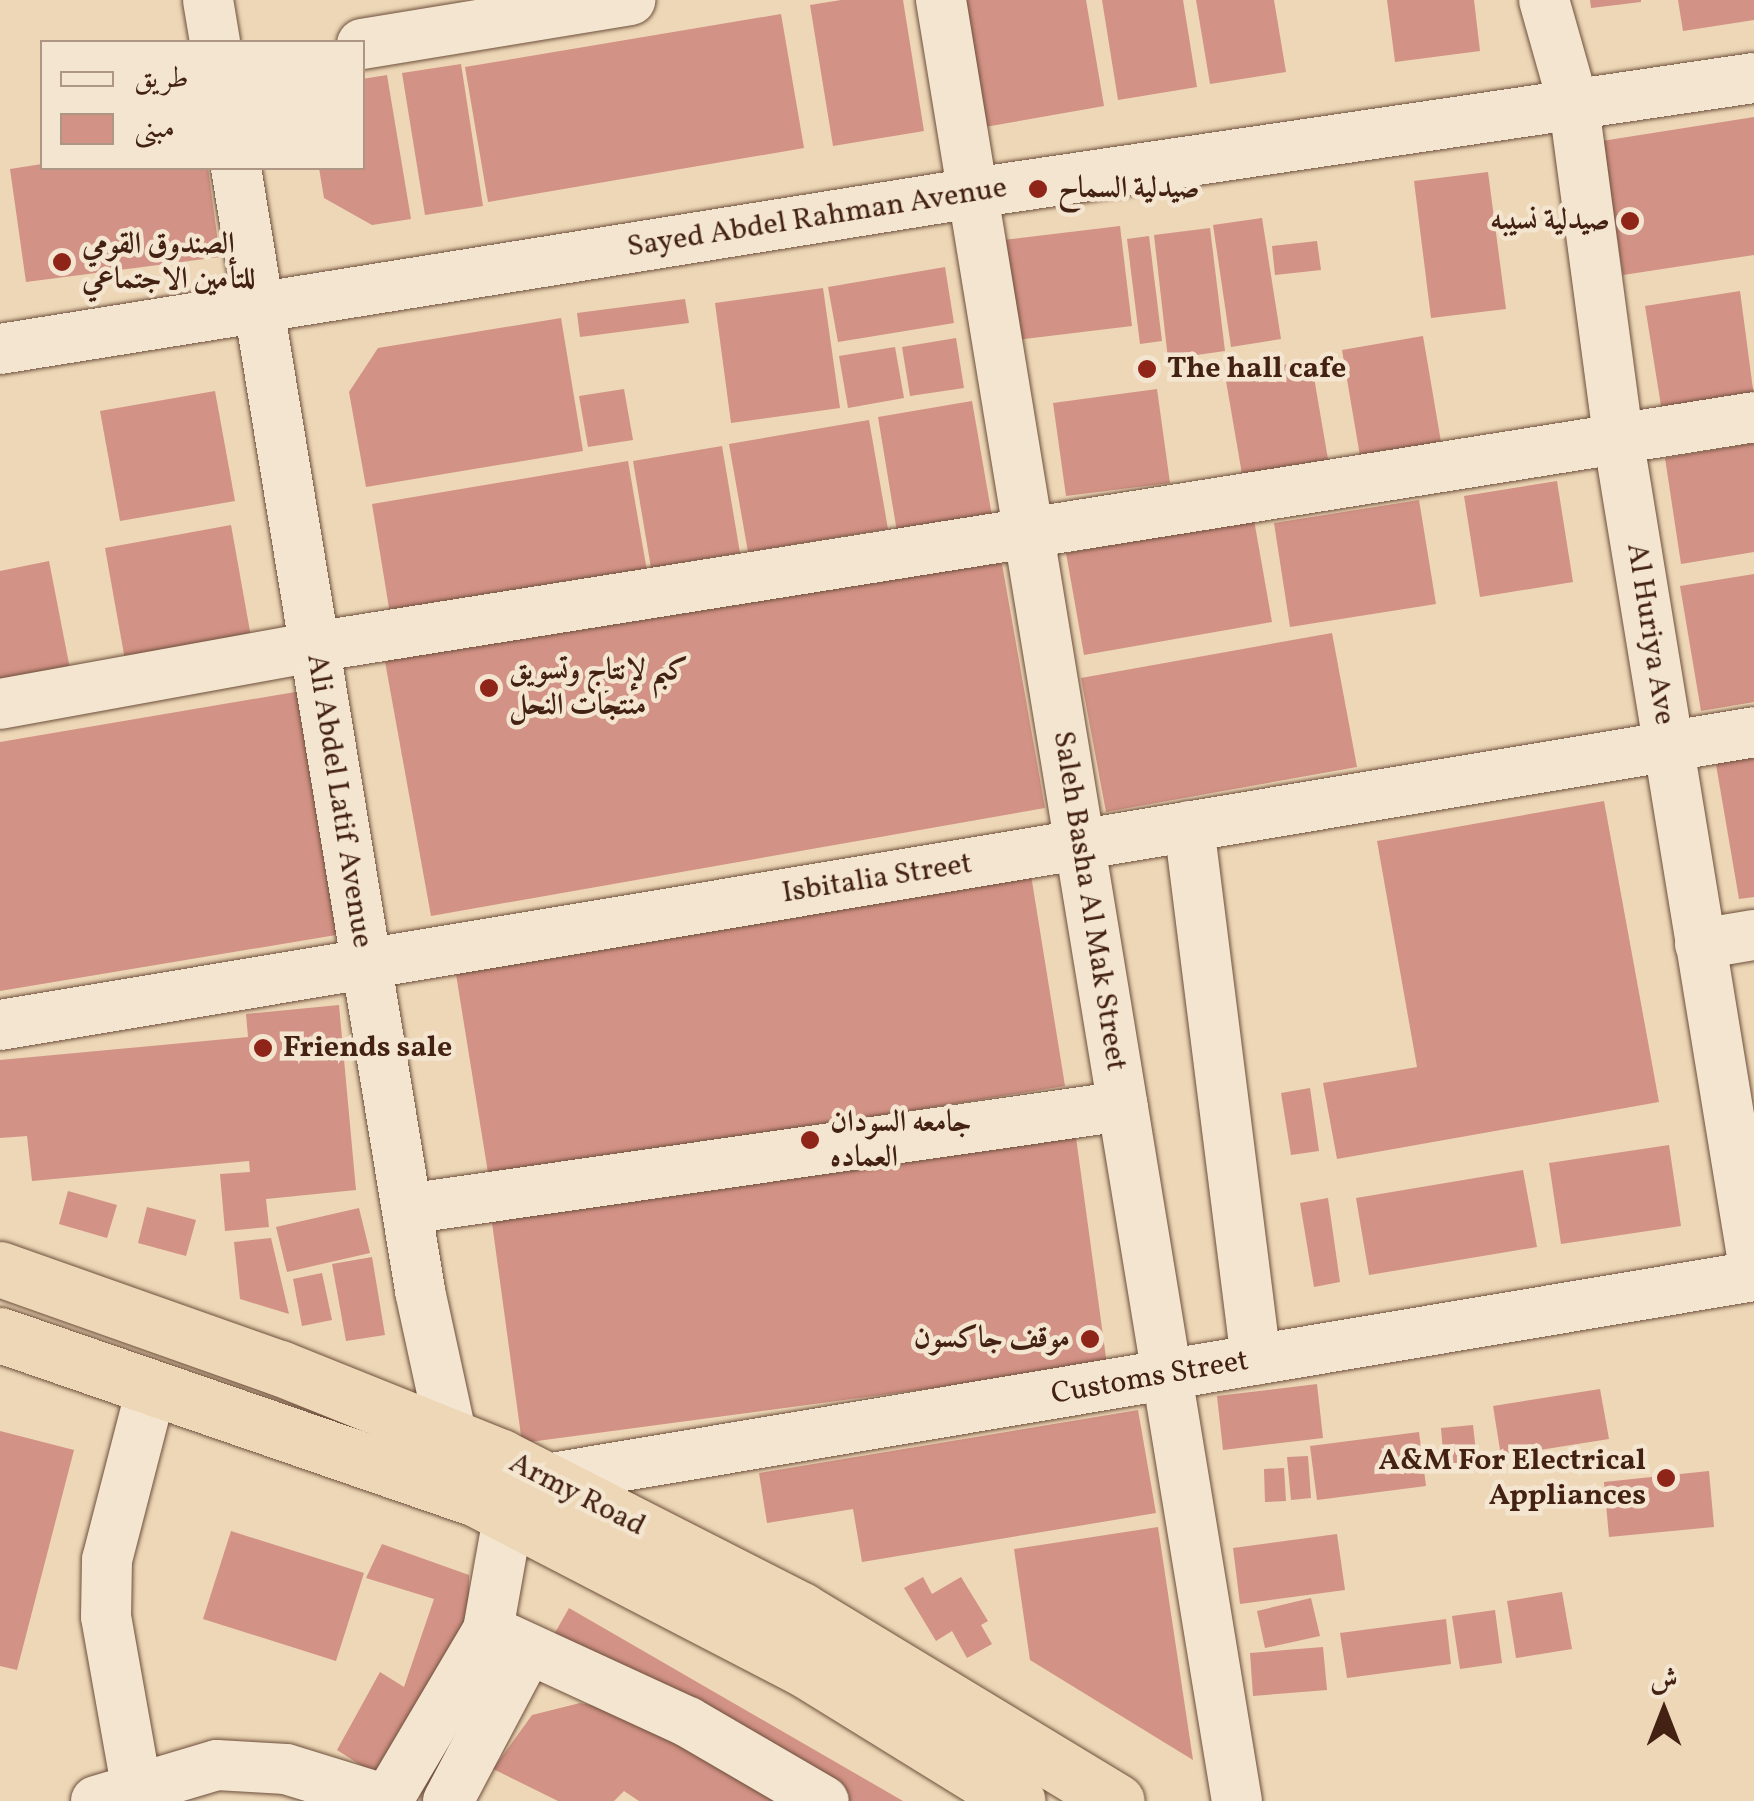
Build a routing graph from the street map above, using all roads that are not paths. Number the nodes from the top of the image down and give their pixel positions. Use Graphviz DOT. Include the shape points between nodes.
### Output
graph roads {
  1 [pos="208,0"];
  2 [pos="630,0"];
  3 [pos="941,0"];
  4 [pos="1544,0"];
  5 [pos="516,9"];
  6 [pos="215,40"];
  7 [pos="365,43"];
  8 [pos="1754,78"];
  9 [pos="1574,106"];
  10 [pos="236,170"];
  11 [pos="973,193"];
  12 [pos="258,305"];
  13 [pos="0,349"];
  14 [pos="1754,417"];
  15 [pos="1619,442"];
  16 [pos="1028,531"];
  17 [pos="314,647"];
  18 [pos="0,704"];
  19 [pos="1754,732"];
  20 [pos="1668,746"];
  21 [pos="1189,826"];
  22 [pos="1080,845"];
  23 [pos="1754,935"];
  24 [pos="1700,944"];
  25 [pos="366,964"];
  26 [pos="0,1026"];
  27 [pos="1123,1106"];
  28 [pos="406,1209"];
  29 [pos="0,1269"];
  30 [pos="1754,1272"];
  31 [pos="0,1335"];
  32 [pos="1256,1360"];
  33 [pos="1167,1375"];
  34 [pos="152,1386"];
  35 [pos="451,1433"];
  36 [pos="546,1479"];
  37 [pos="508,1518"];
  38 [pos="508,1641"];
  39 [pos="116,1793"];
  40 [pos="387,1800"];
  41 [pos="448,1801"];
  42 [pos="824,1801"];
  43 [pos="1018,1801"];
  44 [pos="1117,1801"];
  45 [pos="1237,1801"];
  1 -- 6 [label="street"];
  2 -- 5 [label="street"];
  3 -- 11 [label="street, Saleh Basha Al Mak Street"];
  4 -- 9 [label="street, Al Huriya Ave"];
  5 -- 7 [label="street"];
  8 -- 9 [label="street, Sayed Abdel Rahman Avenue"];
  9 -- 11 [label="street, Sayed Abdel Rahman Avenue"];
  9 -- 15 [label="street, Al Huriya Ave"];
  10 -- 12 [label="street, Ali Abdel Latif Avenue"];
  11 -- 12 [label="street, Sayed Abdel Rahman Avenue"];
  11 -- 16 [label="street, Saleh Basha Al Mak Street"];
  12 -- 13 [label="street, Sayed Abdel Rahman Avenue"];
  12 -- 17 [label="street, Ali Abdel Latif Avenue"];
  14 -- 15 [label="street"];
  15 -- 16 [label="street"];
  15 -- 20 [label="street, Al Huriya Ave"];
  16 -- 17 [label="street"];
  16 -- 22 [label="street, Saleh Basha Al Mak Street"];
  17 -- 18 [label="street"];
  17 -- 25 [label="street, Ali Abdel Latif Avenue"];
  19 -- 20 [label="street, Isbitalia Street"];
  20 -- 21 [label="street, Isbitalia Street"];
  20 -- 24 [label="street, Al Huriya Ave"];
  21 -- 22 [label="street, Isbitalia Street"];
  21 -- 32 [label="street"];
  22 -- 25 [label="street, Isbitalia Street"];
  22 -- 27 [label="street, Saleh Basha Al Mak Street"];
  23 -- 24 [label="street"];
  24 -- 30 [label="street, Al Huriya Ave"];
  25 -- 26 [label="street, Isbitalia Street"];
  25 -- 28 [label="street, Ali Abdel Latif Avenue"];
  27 -- 28 [label="street"];
  27 -- 33 [label="street, Saleh Basha Al Mak Street"];
  28 -- 35 [label="street, Ali Abdel Latif Avenue"];
  29 -- 35 [label="highway, Army Road"];
  30 -- 32 [label="street, Customs Street"];
  31 -- 34 [label="highway, Army Road"];
  32 -- 33 [label="street, Customs Street"];
  33 -- 36 [label="street, Customs Street"];
  33 -- 45 [label="street, Saleh Basha Al Mak Street"];
  34 -- 37 [label="highway, Army Road" via="360,1454"];
  34 -- 39 [label="street" via="107,1560"];
  35 -- 36 [label="highway, Army Road"];
  36 -- 44 [label="highway, Army Road" via="801,1610"];
  37 -- 38 [label="street"];
  37 -- 43 [label="highway, Army Road" via="756,1642"];
  38 -- 40 [label="street"];
  38 -- 41 [label="street"];
  38 -- 42 [label="street" via="688,1722"];
  39 -- 40 [label="street" via="216,1764 286,1769"];
}
